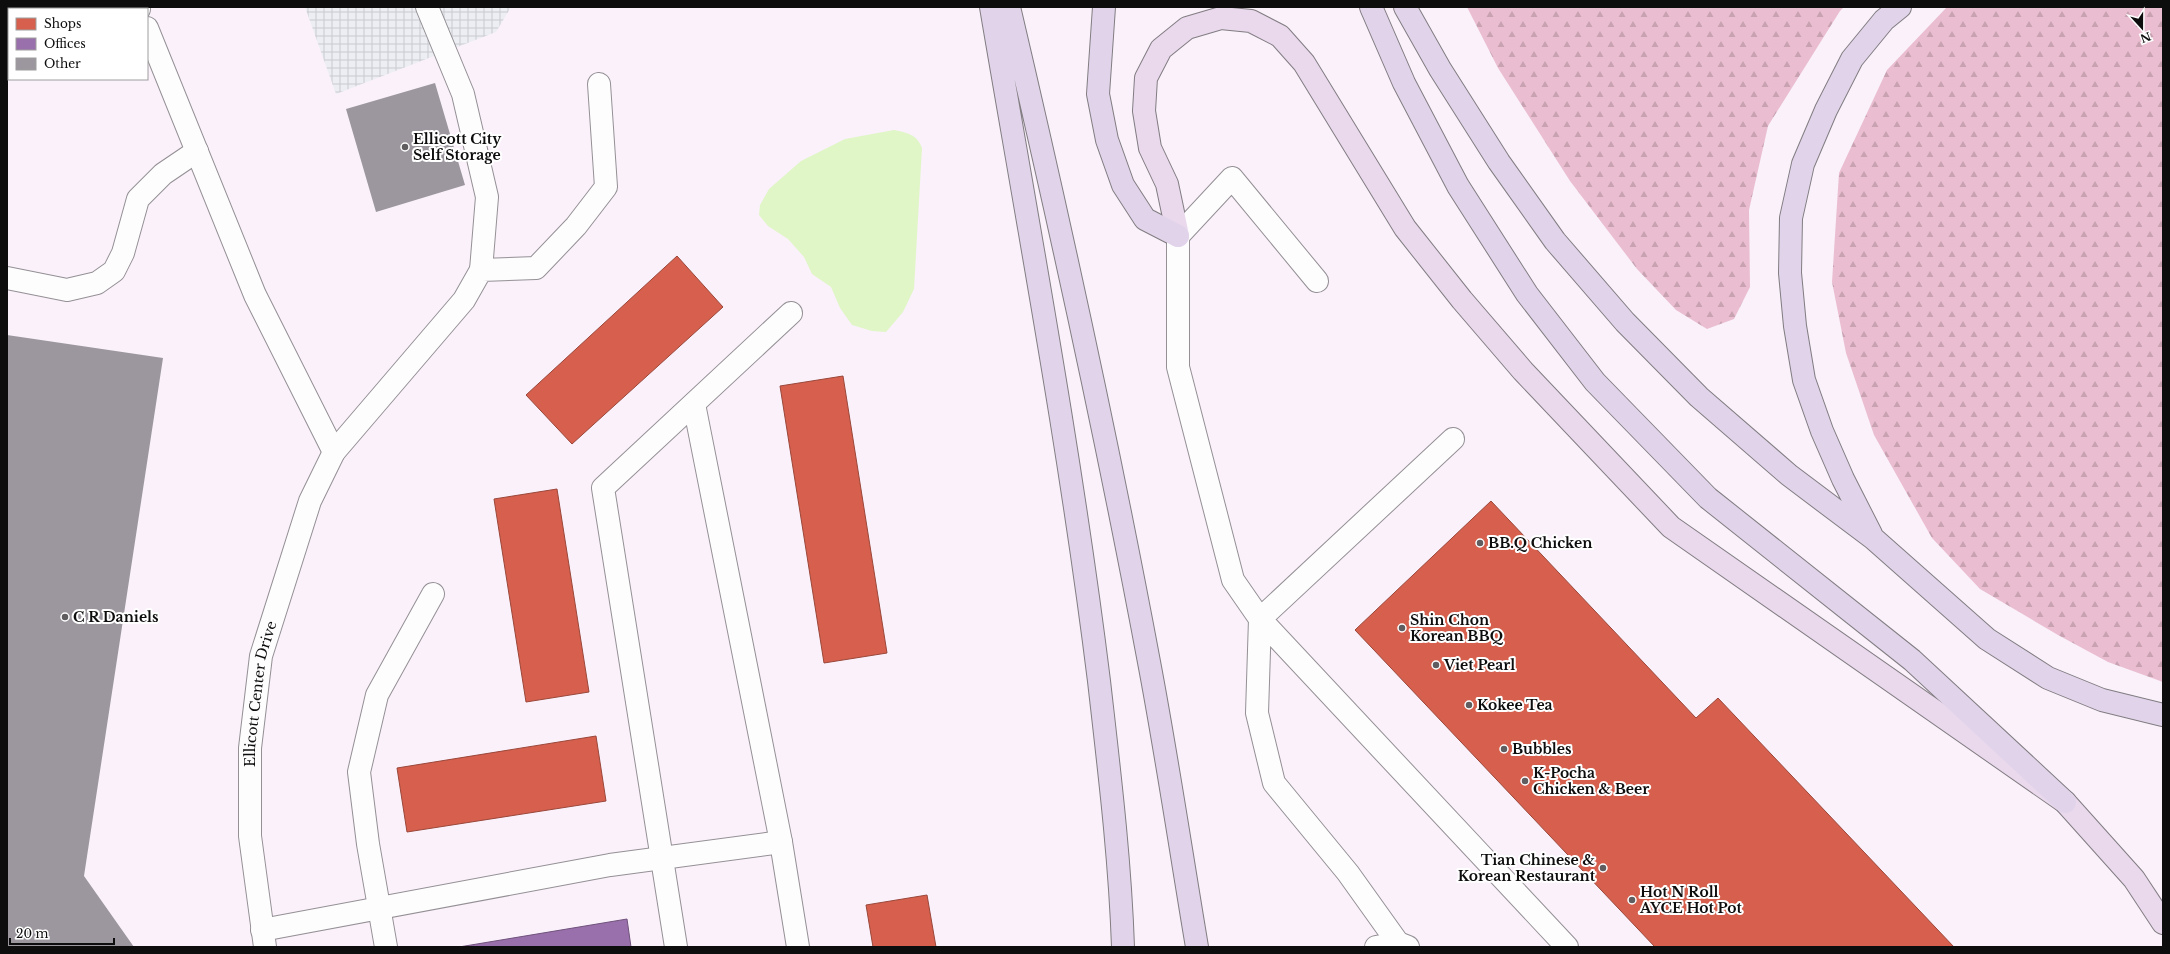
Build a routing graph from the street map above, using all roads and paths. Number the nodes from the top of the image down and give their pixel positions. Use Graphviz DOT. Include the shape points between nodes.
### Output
graph roads {
  1 [pos="427,7"];
  2 [pos="991,7"];
  3 [pos="1009,7"];
  4 [pos="1104,7"];
  5 [pos="1371,7"];
  6 [pos="1405,7"];
  7 [pos="1900,7"];
  8 [pos="148,31"];
  9 [pos="599,84"];
  10 [pos="196,151"];
  11 [pos="1178,236"];
  12 [pos="481,270"];
  13 [pos="7,278"];
  14 [pos="1317,282"];
  15 [pos="791,313"];
  16 [pos="694,404"];
  17 [pos="1453,439"];
  18 [pos="334,452"];
  19 [pos="1874,539"];
  20 [pos="433,594"];
  21 [pos="1260,619"];
  22 [pos="2163,715"];
  23 [pos="2065,802"];
  24 [pos="782,842"];
  25 [pos="660,858"];
  26 [pos="379,908"];
  27 [pos="2163,923"];
  28 [pos="264,938"];
  29 [pos="1403,945"];
  30 [pos="386,947"];
  31 [pos="676,947"];
  32 [pos="798,947"];
  33 [pos="1123,947"];
  34 [pos="1198,947"];
  35 [pos="1376,947"];
  36 [pos="1567,947"];
  1 -- 12 [label="street" via="463,94 487,198"];
  2 -- 33 [label="highway" via="1065,445 1089,605 1107,752"];
  3 -- 34 [label="highway" via="1054,199 1125,538 1151,672"];
  4 -- 11 [label="highway" via="1098,94 1107,140 1123,185 1145,219"];
  5 -- 23 [label="highway" via="1404,83 1458,186 1527,294 1595,382 1708,498 1912,660"];
  6 -- 19 [label="highway" via="1440,69 1499,162 1555,241 1625,322 1699,397 1789,475"];
  7 -- 19 [label="highway" via="1884,20 1852,59 1803,164 1791,218 1790,273 1804,380 1843,479"];
  8 -- 10 [label="street"];
  9 -- 12 [label="street" via="606,187 576,226 536,268"];
  10 -- 13 [label="street" via="163,174 138,199 123,253 114,271 97,283 67,290"];
  10 -- 18 [label="street" via="254,295"];
  11 -- 14 [label="street" via="1232,178"];
  11 -- 21 [label="street" via="1178,367 1233,580"];
  11 -- 23 [label="main road" via="1167,184 1150,148 1144,111 1146,78 1161,49 1187,28 1221,18 1251,21 1280,36 1304,63 1405,228 1462,300 1523,371 1671,527"];
  12 -- 18 [label="street, Ellicott Center Drive" via="464,300"];
  15 -- 16 [label="street"];
  16 -- 24 [label="street"];
  16 -- 25 [label="street" via="603,488"];
  17 -- 21 [label="street"];
  18 -- 28 [label="street, Ellicott Center Drive" via="310,501 261,656 250,748 250,836"];
  19 -- 22 [label="highway" via="1987,639 2048,678 2102,700"];
  20 -- 26 [label="street" via="377,695 359,772"];
  21 -- 29 [label="street" via="1257,713 1274,783"];
  21 -- 36 [label="street"];
  23 -- 27 [label="main road" via="2134,878"];
  24 -- 25 [label="street"];
  24 -- 32 [label="street"];
  25 -- 26 [label="street"];
  25 -- 31 [label="street"];
  26 -- 28 [label="street"];
  26 -- 30 [label="street"];
  29 -- 35 [label="street"];
}
